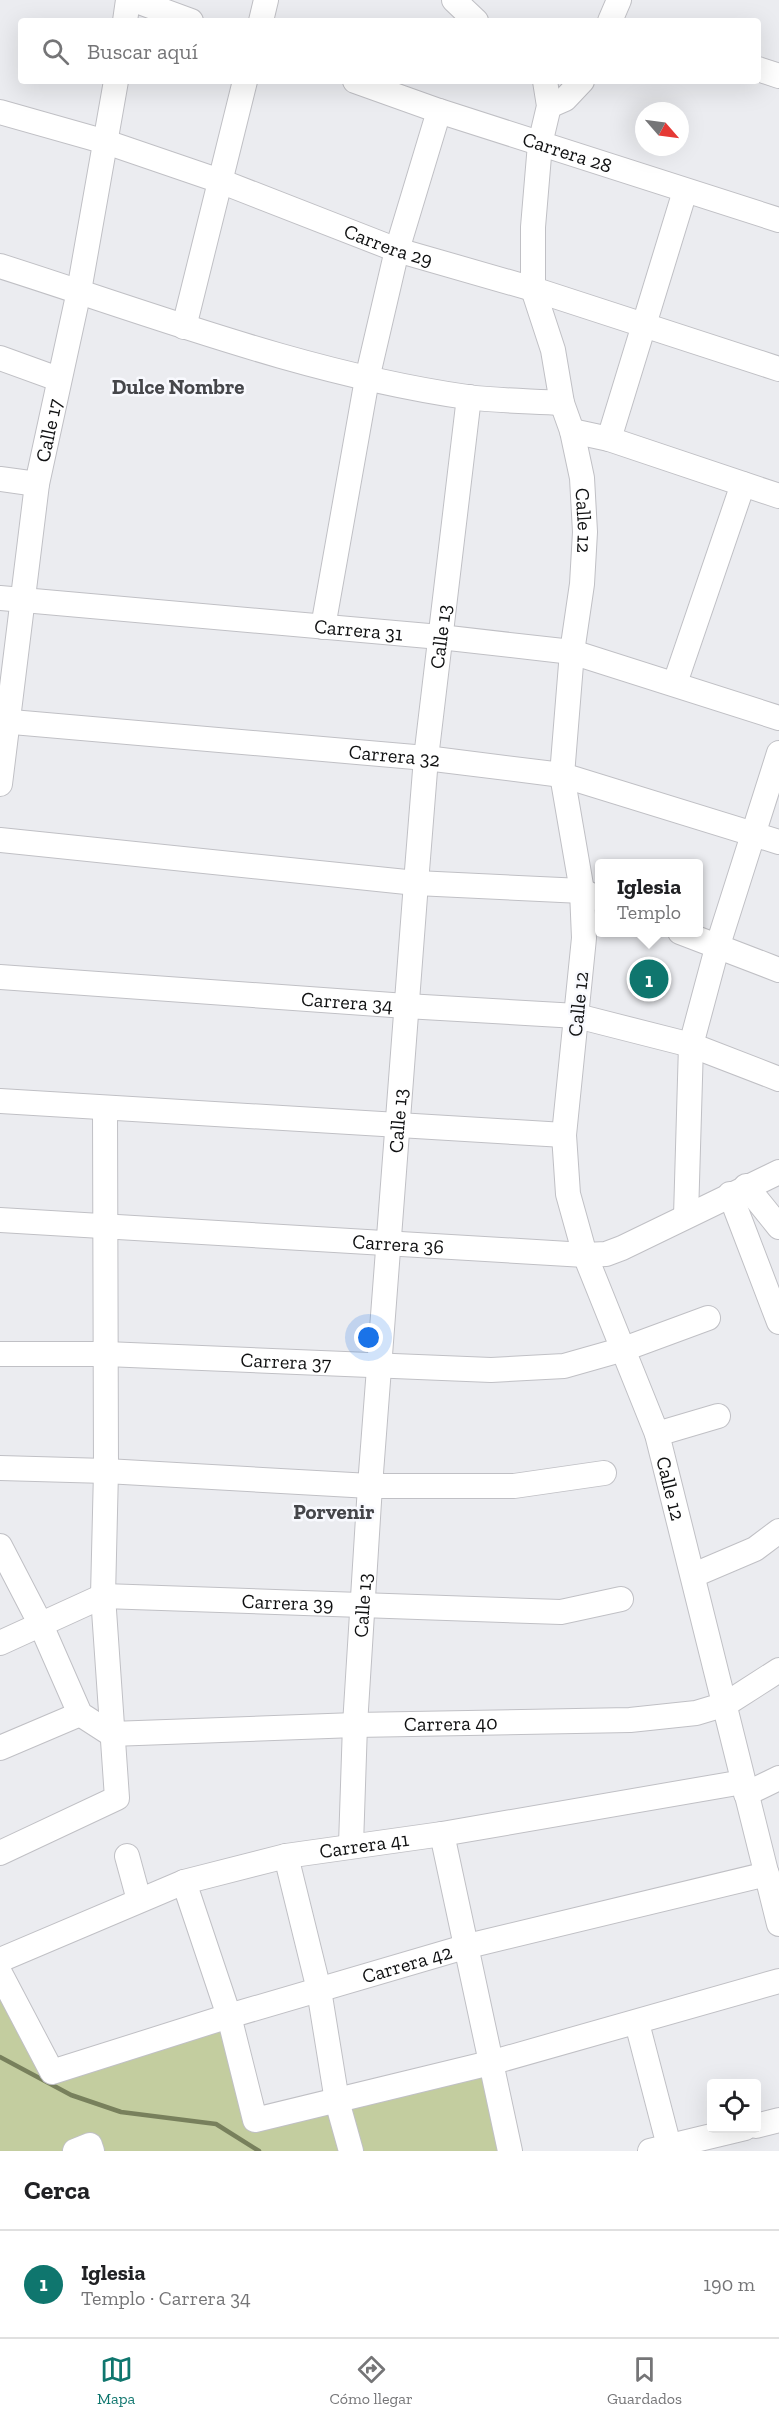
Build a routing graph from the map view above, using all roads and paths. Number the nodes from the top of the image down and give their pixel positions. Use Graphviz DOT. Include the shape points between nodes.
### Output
graph roads {
  1 [pos="128,0"];
  2 [pos="135,0"];
  3 [pos="266,0"];
  4 [pos="454,0"];
  5 [pos="125,18"];
  6 [pos="183,18"];
  7 [pos="262,18"];
  8 [pos="473,18"];
  9 [pos="761,70"];
  10 [pos="779,76"];
  11 [pos="116,84"];
  12 [pos="244,84"];
  13 [pos="363,84"];
  14 [pos="545,84"];
  15 [pos="579,84"];
  16 [pos="549,106"];
  17 [pos="439,111"];
  18 [pos="0,112"];
  19 [pos="106,142"];
  20 [pos="540,144"];
  21 [pos="220,181"];
  22 [pos="685,191"];
  23 [pos="779,220"];
  24 [pos="397,250"];
  25 [pos="0,266"];
  26 [pos="534,289"];
  27 [pos="79,291"];
  28 [pos="644,325"];
  29 [pos="184,327"];
  30 [pos="0,358"];
  31 [pos="779,369"];
  32 [pos="58,378"];
  33 [pos="367,379"];
  34 [pos="469,397"];
  35 [pos="562,403"];
  36 [pos="573,431"];
  37 [pos="609,439"];
  38 [pos="0,479"];
  39 [pos="37,484"];
  40 [pos="743,484"];
  41 [pos="779,496"];
  42 [pos="0,598"];
  43 [pos="24,600"];
  44 [pos="323,627"];
  45 [pos="440,637"];
  46 [pos="572,652"];
  47 [pos="675,682"];
  48 [pos="779,718"];
  49 [pos="5,721"];
  50 [pos="779,753"];
  51 [pos="426,758"];
  52 [pos="562,775"];
  53 [pos="0,784"];
  54 [pos="753,833"];
  55 [pos="0,840"];
  56 [pos="779,842"];
  57 [pos="416,883"];
  58 [pos="591,895"];
  59 [pos="690,937"];
  60 [pos="717,948"];
  61 [pos="779,969"];
  62 [pos="0,977"];
  63 [pos="406,1006"];
  64 [pos="577,1016"];
  65 [pos="691,1045"];
  66 [pos="779,1079"];
  67 [pos="0,1101"];
  68 [pos="105,1108"];
  69 [pos="399,1124"];
  70 [pos="564,1135"];
  71 [pos="779,1172"];
  72 [pos="738,1190"];
  73 [pos="686,1216"];
  74 [pos="0,1220"];
  75 [pos="779,1227"];
  76 [pos="104,1228"];
  77 [pos="388,1243"];
  78 [pos="585,1255"];
  79 [pos="708,1318"];
  80 [pos="779,1322"];
  81 [pos="624,1348"];
  82 [pos="0,1354"];
  83 [pos="106,1354"];
  84 [pos="379,1364"];
  85 [pos="718,1416"];
  86 [pos="657,1434"];
  87 [pos="0,1468"];
  88 [pos="106,1471"];
  89 [pos="604,1473"];
  90 [pos="370,1486"];
  91 [pos="779,1531"];
  92 [pos="0,1546"];
  93 [pos="694,1575"];
  94 [pos="103,1596"];
  95 [pos="621,1599"];
  96 [pos="364,1605"];
  97 [pos="41,1625"];
  98 [pos="0,1643"];
  99 [pos="779,1670"];
  100 [pos="726,1704"];
  101 [pos="80,1714"];
  102 [pos="355,1725"];
  103 [pos="111,1734"];
  104 [pos="0,1748"];
  105 [pos="779,1778"];
  106 [pos="744,1788"];
  107 [pos="442,1834"];
  108 [pos="351,1845"];
  109 [pos="0,1853"];
  110 [pos="127,1856"];
  111 [pos="286,1856"];
  112 [pos="767,1874"];
  113 [pos="184,1882"];
  114 [pos="139,1900"];
  115 [pos="779,1924"];
  116 [pos="468,1946"];
  117 [pos="0,1960"];
  118 [pos="0,1973"];
  119 [pos="779,1981"];
  120 [pos="319,1990"];
  121 [pos="229,2016"];
  122 [pos="637,2023"];
  123 [pos="490,2063"];
  124 [pos="337,2102"];
  125 [pos="779,2120"];
  126 [pos="761,2125"];
  127 [pos="725,2133"];
  128 [pos="660,2149"];
  129 [pos="351,2151"];
  130 [pos="510,2151"];
  1 -- 5 [label="street"];
  2 -- 6 [label="street"];
  3 -- 7 [label="street"];
  4 -- 8 [label="street"];
  9 -- 10 [label="street"];
  11 -- 19 [label="street, Calle 17"];
  12 -- 21 [label="street"];
  13 -- 17 [label="street, Carrera 28"];
  14 -- 16 [label="street"];
  15 -- 16 [label="street" via="565,99"];
  16 -- 20 [label="street, Calle 12"];
  17 -- 20 [label="street, Carrera 28"];
  17 -- 24 [label="street"];
  18 -- 19 [label="street, Carrera 29"];
  19 -- 21 [label="street, Carrera 29"];
  19 -- 27 [label="street, Calle 17"];
  20 -- 22 [label="street, Carrera 28"];
  20 -- 26 [label="street, Calle 12" via="533,227"];
  21 -- 24 [label="street, Carrera 29"];
  21 -- 29 [label="street"];
  22 -- 23 [label="street, Carrera 28"];
  22 -- 28 [label="street"];
  24 -- 26 [label="street, Carrera 29"];
  24 -- 33 [label="street"];
  25 -- 27 [label="street"];
  26 -- 28 [label="street, Carrera 29"];
  26 -- 35 [label="street, Calle 12" via="553,350"];
  27 -- 29 [label="street"];
  27 -- 32 [label="street, Calle 17"];
  28 -- 31 [label="street, Carrera 29"];
  28 -- 37 [label="street"];
  29 -- 33 [label="street"];
  30 -- 32 [label="street"];
  32 -- 39 [label="street, Calle 17"];
  33 -- 34 [label="street"];
  33 -- 44 [label="street"];
  34 -- 35 [label="street"];
  34 -- 45 [label="street, Calle 13"];
  35 -- 36 [label="street, Calle 12"];
  36 -- 37 [label="street"];
  36 -- 46 [label="street, Calle 12" via="582,478 585,532"];
  37 -- 40 [label="street"];
  38 -- 39 [label="street"];
  39 -- 43 [label="street, Calle 17"];
  40 -- 41 [label="street"];
  40 -- 47 [label="street"];
  42 -- 43 [label="street, Carrera 31"];
  43 -- 44 [label="street, Carrera 31"];
  43 -- 49 [label="street, Calle 17"];
  44 -- 45 [label="street, Carrera 31"];
  45 -- 46 [label="street, Carrera 31"];
  45 -- 51 [label="street, Calle 13"];
  46 -- 47 [label="street, Carrera 31"];
  46 -- 52 [label="street, Calle 12"];
  47 -- 48 [label="street, Carrera 31"];
  49 -- 51 [label="street, Carrera 32"];
  49 -- 53 [label="street, Calle 17"];
  50 -- 54 [label="street"];
  51 -- 52 [label="street, Carrera 32"];
  51 -- 57 [label="street, Calle 13"];
  52 -- 54 [label="street, Carrera 32"];
  52 -- 58 [label="street, Calle 12"];
  54 -- 56 [label="street, Carrera 32"];
  54 -- 60 [label="street"];
  55 -- 57 [label="street"];
  57 -- 58 [label="street"];
  57 -- 63 [label="street, Calle 13"];
  58 -- 64 [label="street, Calle 12"];
  59 -- 60 [label="street"];
  60 -- 61 [label="street"];
  60 -- 65 [label="street"];
  62 -- 63 [label="street, Carrera 34"];
  63 -- 64 [label="street, Carrera 34"];
  63 -- 69 [label="street, Calle 13"];
  64 -- 65 [label="street, Carrera 34"];
  64 -- 70 [label="street, Calle 12"];
  65 -- 66 [label="street, Carrera 34"];
  65 -- 73 [label="street"];
  67 -- 68 [label="street"];
  68 -- 69 [label="street"];
  68 -- 76 [label="street"];
  69 -- 70 [label="street"];
  69 -- 77 [label="street, Calle 13"];
  70 -- 78 [label="street, Calle 12" via="568,1194"];
  71 -- 72 [label="street, Carrera 36"];
  72 -- 73 [label="street, Carrera 36"];
  72 -- 75 [label="street"];
  72 -- 80 [label="street"];
  73 -- 78 [label="street, Carrera 36" via="622,1248"];
  74 -- 76 [label="street, Carrera 36"];
  76 -- 77 [label="street, Carrera 36"];
  76 -- 83 [label="street"];
  77 -- 78 [label="street, Carrera 36"];
  77 -- 84 [label="street, Calle 13"];
  78 -- 81 [label="street, Calle 12"];
  79 -- 81 [label="street, Carrera 37"];
  81 -- 84 [label="street, Carrera 37" via="564,1366 490,1370"];
  81 -- 86 [label="street, Calle 12"];
  82 -- 83 [label="street, Carrera 37"];
  83 -- 84 [label="street, Carrera 37"];
  83 -- 88 [label="street"];
  84 -- 90 [label="street, Calle 13"];
  85 -- 86 [label="street"];
  86 -- 93 [label="street, Calle 12"];
  87 -- 88 [label="street"];
  88 -- 90 [label="street"];
  88 -- 94 [label="street"];
  89 -- 90 [label="street" via="514,1486"];
  90 -- 96 [label="street, Calle 13"];
  91 -- 93 [label="street" via="755,1549"];
  92 -- 97 [label="street"];
  93 -- 100 [label="street, Calle 12"];
  94 -- 96 [label="street, Carrera 39"];
  94 -- 97 [label="street, Carrera 39"];
  94 -- 103 [label="street"];
  95 -- 96 [label="street, Carrera 39" via="561,1612"];
  96 -- 102 [label="street, Calle 13"];
  97 -- 98 [label="street, Carrera 39"];
  97 -- 101 [label="street"];
  99 -- 100 [label="street, Carrera 40"];
  100 -- 102 [label="street, Carrera 40" via="696,1713 630,1720"];
  100 -- 106 [label="street, Calle 12"];
  101 -- 103 [label="street"];
  101 -- 104 [label="street"];
  102 -- 103 [label="street, Carrera 40"];
  102 -- 108 [label="street, Calle 13"];
  103 -- 109 [label="street" via="117,1798"];
  105 -- 106 [label="street, Carrera 41"];
  106 -- 107 [label="street, Carrera 41"];
  106 -- 112 [label="street, Calle 12"];
  107 -- 108 [label="street, Carrera 41"];
  107 -- 116 [label="street"];
  108 -- 111 [label="street, Carrera 41"];
  110 -- 114 [label="street"];
  111 -- 113 [label="street, Carrera 41"];
  111 -- 120 [label="street"];
  112 -- 115 [label="street, Calle 12"];
  112 -- 116 [label="street, Carrera 42"];
  113 -- 114 [label="street, Carrera 41"];
  113 -- 121 [label="street"];
  114 -- 117 [label="street, Carrera 41"];
  116 -- 120 [label="street, Carrera 42"];
  116 -- 123 [label="street"];
  118 -- 121 [label="street, Carrera 42" via="52,2072"];
  119 -- 122 [label="street"];
  120 -- 121 [label="street, Carrera 42"];
  120 -- 124 [label="street"];
  121 -- 124 [label="street" via="255,2120"];
  122 -- 123 [label="street"];
  122 -- 128 [label="street"];
  123 -- 124 [label="street"];
  123 -- 130 [label="street"];
  124 -- 129 [label="street"];
  125 -- 126 [label="street"];
  127 -- 128 [label="street"];
}
